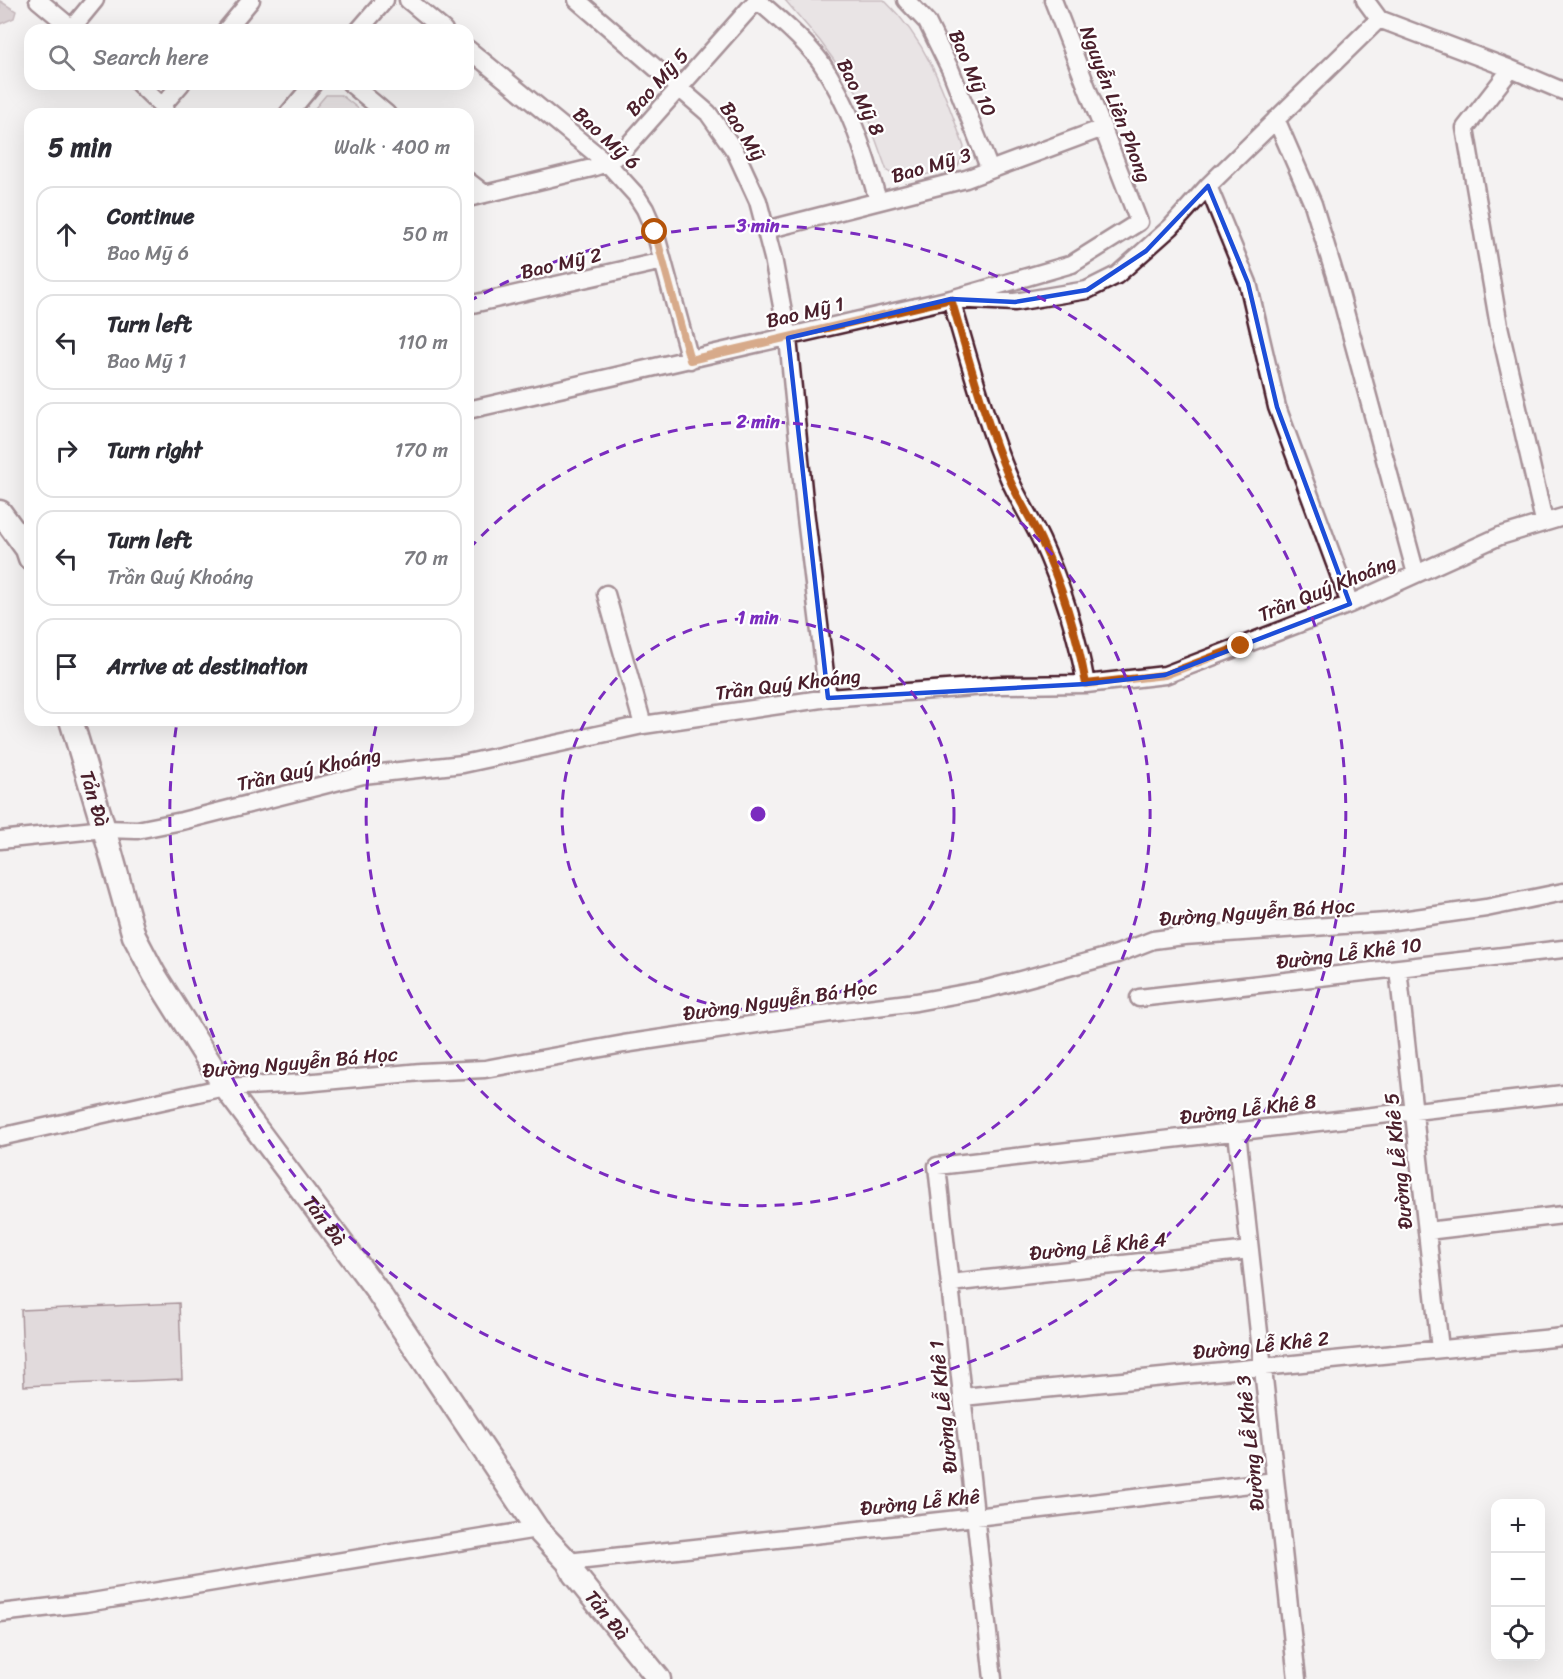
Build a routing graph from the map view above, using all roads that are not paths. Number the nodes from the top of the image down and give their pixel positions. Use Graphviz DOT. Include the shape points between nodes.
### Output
graph roads {
  1 [pos="38,0"];
  2 [pos="95,0"];
  3 [pos="251,0"];
  4 [pos="385,0"];
  5 [pos="408,0"];
  6 [pos="577,0"];
  7 [pos="757,0"];
  8 [pos="906,0"];
  9 [pos="1053,0"];
  10 [pos="1365,0"];
  11 [pos="1379,20"];
  12 [pos="67,24"];
  13 [pos="77,24"];
  14 [pos="231,24"];
  15 [pos="364,24"];
  16 [pos="437,24"];
  17 [pos="474,54"];
  18 [pos="1512,69"];
  19 [pos="681,87"];
  20 [pos="145,90"];
  21 [pos="177,90"];
  22 [pos="309,90"];
  23 [pos="358,90"];
  24 [pos="1563,91"];
  25 [pos="162,108"];
  26 [pos="165,108"];
  27 [pos="293,108"];
  28 [pos="380,108"];
  29 [pos="1276,119"];
  30 [pos="1103,128"];
  31 [pos="607,163"];
  32 [pos="990,170"];
  33 [pos="474,185"];
  34 [pos="1208,186"];
  35 [pos="485,194"];
  36 [pos="474,197"];
  37 [pos="878,201"];
  38 [pos="1139,222"];
  39 [pos="766,230"];
  40 [pos="663,261"];
  41 [pos="951,299"];
  42 [pos="474,304"];
  43 [pos="788,338"];
  44 [pos="690,360"];
  45 [pos="474,410"];
  46 [pos="0,512"];
  47 [pos="1563,517"];
  48 [pos="1544,521"];
  49 [pos="24,545"];
  50 [pos="1416,574"];
  51 [pos="606,594"];
  52 [pos="1350,604"];
  53 [pos="1086,684"];
  54 [pos="828,698"];
  55 [pos="643,724"];
  56 [pos="73,726"];
  57 [pos="105,829"];
  58 [pos="0,840"];
  59 [pos="1563,892"];
  60 [pos="1563,949"];
  61 [pos="1398,969"];
  62 [pos="1139,998"];
  63 [pos="225,1087"];
  64 [pos="1563,1094"];
  65 [pos="1414,1111"];
  66 [pos="1237,1132"];
  67 [pos="0,1137"];
  68 [pos="938,1166"];
  69 [pos="1563,1215"];
  70 [pos="1427,1231"];
  71 [pos="1250,1250"];
  72 [pos="950,1283"];
  73 [pos="1563,1337"];
  74 [pos="1440,1349"];
  75 [pos="1263,1365"];
  76 [pos="963,1396"];
  77 [pos="1275,1481"];
  78 [pos="976,1517"];
  79 [pos="537,1528"];
  80 [pos="568,1562"];
  81 [pos="0,1613"];
  82 [pos="659,1679"];
  83 [pos="993,1679"];
  84 [pos="1297,1679"];
  1 -- 12 [label="street"];
  2 -- 13 [label="street"];
  3 -- 14 [label="street"];
  4 -- 15 [label="street"];
  5 -- 16 [label="street"];
  6 -- 19 [label="street, Bao Mỹ"];
  7 -- 19 [label="street, Bao Mỹ 5"];
  7 -- 37 [label="street, Bao Mỹ 8" via="819,60 866,155"];
  8 -- 32 [label="street, Bao Mỹ 10" via="927,22"];
  9 -- 30 [label="street, Nguyễn Liên Phong"];
  10 -- 11 [label="street"];
  11 -- 18 [label="street"];
  11 -- 29 [label="street"];
  17 -- 31 [label="street, Bao Mỹ 6"];
  18 -- 24 [label="street"];
  18 -- 48 [label="street" via="1465,128 1499,326"];
  19 -- 31 [label="street, Bao Mỹ 5" via="623,151"];
  19 -- 39 [label="street, Bao Mỹ" via="708,113 735,151 758,201"];
  20 -- 25 [label="street"];
  21 -- 26 [label="street"];
  22 -- 27 [label="street"];
  23 -- 28 [label="street"];
  29 -- 34 [label="street"];
  29 -- 50 [label="street" via="1313,204"];
  30 -- 32 [label="street, Bao Mỹ 3"];
  30 -- 38 [label="street, Nguyễn Liên Phong"];
  31 -- 35 [label="street, Bao Mỹ 5"];
  31 -- 40 [label="street, Bao Mỹ 6" via="645,209"];
  32 -- 37 [label="street, Bao Mỹ 3"];
  33 -- 35 [label="street"];
  34 -- 41 [label="street" via="1146,251 1117,274 1087,290 1015,302"];
  34 -- 52 [label="street" via="1248,283 1277,407"];
  35 -- 36 [label="street, Bao Mỹ 5"];
  37 -- 39 [label="street, Bao Mỹ 3"];
  38 -- 41 [label="street, Bao Mỹ 1" via="1072,264"];
  39 -- 43 [label="street, Bao Mỹ"];
  40 -- 42 [label="street, Bao Mỹ 2"];
  40 -- 44 [label="street, Bao Mỹ 6"];
  41 -- 43 [label="street, Bao Mỹ 1"];
  41 -- 53 [label="street" via="1009,479 1059,583"];
  43 -- 44 [label="street, Bao Mỹ 1"];
  43 -- 54 [label="street, Bao Mỹ"];
  44 -- 45 [label="street, Bao Mỹ 1"];
  46 -- 49 [label="main road"];
  47 -- 48 [label="street, Trần Quý Khoáng"];
  48 -- 50 [label="street, Trần Quý Khoáng"];
  50 -- 52 [label="street, Trần Quý Khoáng"];
  51 -- 55 [label="street"];
  52 -- 53 [label="street, Trần Quý Khoáng" via="1165,675"];
  53 -- 54 [label="street, Trần Quý Khoáng" via="999,685"];
  54 -- 55 [label="street, Trần Quý Khoáng"];
  55 -- 57 [label="street, Trần Quý Khoáng" via="463,764 363,776 137,830"];
  56 -- 57 [label="main road, Tản Đà"];
  57 -- 58 [label="street, Trần Quý Khoáng"];
  57 -- 63 [label="main road, Tản Đà" via="134,936"];
  59 -- 63 [label="street, Đường Nguyễn Bá Học" via="1387,922 1153,940 1117,954 987,989 485,1069"];
  60 -- 61 [label="street, Đường Lễ Khê 10"];
  61 -- 62 [label="street, Đường Lễ Khê 10"];
  61 -- 65 [label="street, Đường Lễ Khê 5"];
  63 -- 67 [label="street, Đường Nguyễn Bá Học"];
  63 -- 79 [label="main road, Tản Đà" via="376,1289"];
  64 -- 65 [label="street, Đường Lễ Khê 8"];
  65 -- 66 [label="street, Đường Lễ Khê 8"];
  65 -- 70 [label="street, Đường Lễ Khê 5"];
  66 -- 68 [label="street, Đường Lễ Khê 8"];
  66 -- 71 [label="street, Đường Lễ Khê 3"];
  68 -- 72 [label="street, Đường Lễ Khê 1"];
  69 -- 70 [label="street"];
  70 -- 74 [label="street, Đường Lễ Khê 5"];
  71 -- 72 [label="street, Đường Lễ Khê 4"];
  71 -- 75 [label="street, Đường Lễ Khê 3"];
  72 -- 76 [label="street, Đường Lễ Khê 1"];
  73 -- 74 [label="street, Đường Lễ Khê 2"];
  74 -- 75 [label="street, Đường Lễ Khê 2"];
  75 -- 76 [label="street, Đường Lễ Khê 2"];
  75 -- 77 [label="street, Đường Lễ Khê 3"];
  76 -- 78 [label="street, Đường Lễ Khê 1"];
  77 -- 78 [label="street, Đường Lễ Khê"];
  77 -- 84 [label="street, Đường Lễ Khê 3"];
  78 -- 80 [label="street, Đường Lễ Khê"];
  78 -- 83 [label="street, Đường Lễ Khê 1"];
  79 -- 80 [label="main road, Tản Đà"];
  79 -- 81 [label="street" via="86,1603"];
  80 -- 82 [label="main road, Tản Đà"];
}
